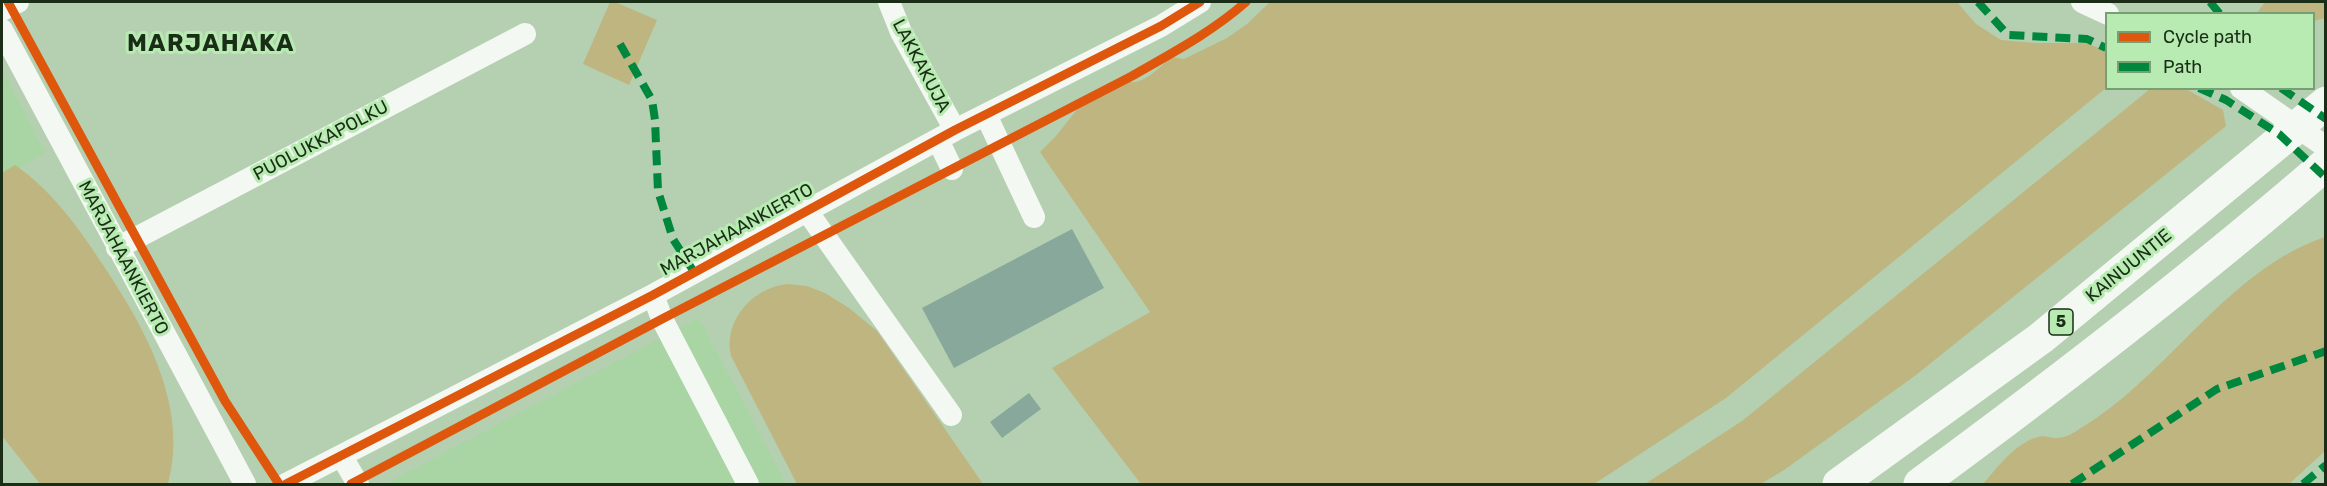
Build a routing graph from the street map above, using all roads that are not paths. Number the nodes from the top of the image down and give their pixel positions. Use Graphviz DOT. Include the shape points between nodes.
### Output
graph roads {
  1 [pos="18,2"];
  2 [pos="889,2"];
  3 [pos="1200,2"];
  4 [pos="2082,2"];
  5 [pos="2,10"];
  6 [pos="2105,13"];
  7 [pos="2,30"];
  8 [pos="525,34"];
  9 [pos="2244,90"];
  10 [pos="2325,103"];
  11 [pos="986,115"];
  12 [pos="946,135"];
  13 [pos="2325,147"];
  14 [pos="952,169"];
  15 [pos="2317,171"];
  16 [pos="807,211"];
  17 [pos="1034,217"];
  18 [pos="117,248"];
  19 [pos="653,295"];
  20 [pos="951,415"];
  21 [pos="342,457"];
  22 [pos="245,484"];
  23 [pos="286,484"];
  24 [pos="358,484"];
  25 [pos="748,484"];
  26 [pos="1839,484"];
  27 [pos="1920,484"];
  1 -- 5 [label="street"];
  2 -- 12 [label="street, LAKKAKUJA"];
  3 -- 11 [label="street, MARJAHAANKIERTO" via="1161,26"];
  4 -- 6 [label="street"];
  7 -- 18 [label="street, MARJAHAANKIERTO"];
  8 -- 18 [label="street, PUOLUKKAPOLKU"];
  9 -- 13 [label="street"];
  10 -- 26 [label="highway, KAINUUNTIE / 5" via="2041,338"];
  11 -- 12 [label="street, MARJAHAANKIERTO"];
  11 -- 17 [label="street"];
  12 -- 14 [label="street, LAKKAKUJA"];
  12 -- 16 [label="street, MARJAHAANKIERTO"];
  15 -- 27 [label="highway" via="2067,376"];
  16 -- 19 [label="street, MARJAHAANKIERTO"];
  16 -- 20 [label="street"];
  18 -- 22 [label="street, MARJAHAANKIERTO"];
  19 -- 21 [label="street, MARJAHAANKIERTO"];
  19 -- 25 [label="street"];
  21 -- 23 [label="street, MARJAHAANKIERTO"];
  21 -- 24 [label="street"];
}
